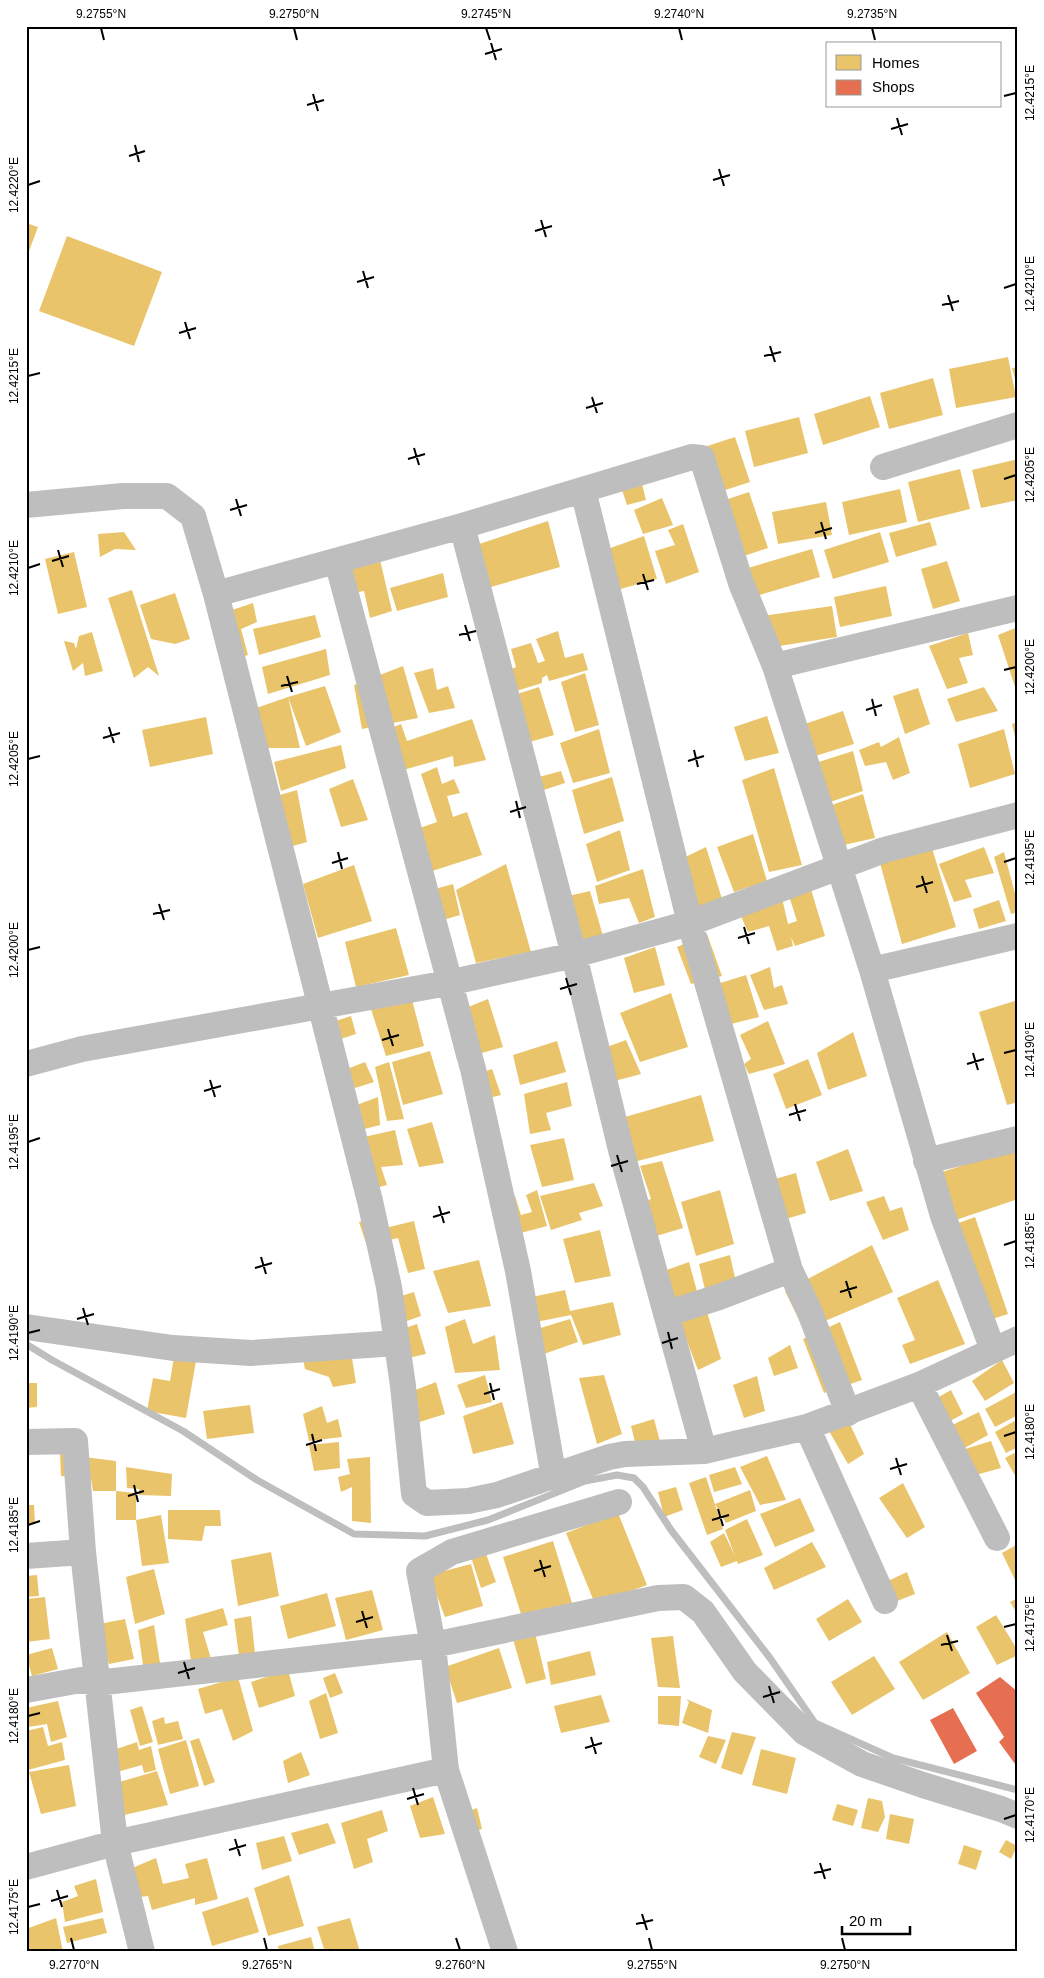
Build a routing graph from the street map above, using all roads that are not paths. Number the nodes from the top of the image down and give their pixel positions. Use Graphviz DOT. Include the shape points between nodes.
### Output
graph roads {
  1 [pos="1018,425"];
  2 [pos="884,466"];
  3 [pos="583,490"];
  4 [pos="26,505"];
  5 [pos="462,526"];
  6 [pos="337,561"];
  7 [pos="216,594"];
  8 [pos="1018,608"];
  9 [pos="775,666"];
  10 [pos="1018,815"];
  11 [pos="839,866"];
  12 [pos="690,923"];
  13 [pos="1018,936"];
  14 [pos="574,954"];
  15 [pos="872,970"];
  16 [pos="448,983"];
  17 [pos="320,1006"];
  18 [pos="26,1064"];
  19 [pos="1018,1139"];
  20 [pos="926,1161"];
  21 [pos="790,1270"];
  22 [pos="666,1314"];
  23 [pos="26,1327"];
  24 [pos="1018,1338"];
  25 [pos="397,1343"];
  26 [pos="993,1350"];
  27 [pos="919,1385"];
  28 [pos="848,1413"];
  29 [pos="807,1427"];
  30 [pos="26,1442"];
  31 [pos="704,1451"];
  32 [pos="554,1478"];
  33 [pos="619,1502"];
  34 [pos="997,1538"];
  35 [pos="83,1552"];
  36 [pos="26,1556"];
  37 [pos="885,1601"];
  38 [pos="433,1645"];
  39 [pos="96,1683"];
  40 [pos="26,1690"];
  41 [pos="446,1770"];
  42 [pos="1018,1816"];
  43 [pos="115,1844"];
  44 [pos="26,1867"];
  45 [pos="142,1952"];
  46 [pos="505,1952"];
  1 -- 2 [label="street"];
  3 -- 5 [label="street"];
  3 -- 9 [label="street" via="692,457 702,458 741,583"];
  3 -- 12 [label="street"];
  4 -- 7 [label="street" via="123,496 167,496 193,516"];
  5 -- 6 [label="street"];
  5 -- 14 [label="street"];
  6 -- 7 [label="street"];
  6 -- 16 [label="street"];
  7 -- 17 [label="street"];
  8 -- 9 [label="street"];
  9 -- 11 [label="street"];
  10 -- 11 [label="street" via="933,836"];
  11 -- 12 [label="street"];
  11 -- 15 [label="street"];
  12 -- 14 [label="street"];
  12 -- 21 [label="street"];
  13 -- 15 [label="street"];
  14 -- 16 [label="street"];
  14 -- 22 [label="street" via="621,1150"];
  15 -- 20 [label="street"];
  16 -- 17 [label="street"];
  16 -- 32 [label="street" via="472,1069 518,1271"];
  17 -- 18 [label="street" via="82,1049"];
  17 -- 25 [label="street" via="370,1201 389,1287"];
  19 -- 20 [label="street"];
  20 -- 26 [label="street" via="946,1225"];
  21 -- 22 [label="street"];
  21 -- 28 [label="street" via="809,1310"];
  22 -- 31 [label="street"];
  23 -- 25 [label="street" via="173,1348 251,1353"];
  24 -- 26 [label="street"];
  25 -- 32 [label="street" via="414,1494 427,1503 468,1501"];
  26 -- 27 [label="street"];
  27 -- 28 [label="street"];
  27 -- 34 [label="street"];
  28 -- 29 [label="street"];
  29 -- 31 [label="street"];
  29 -- 37 [label="street"];
  30 -- 35 [label="street" via="75,1440"];
  31 -- 32 [label="street" via="625,1454 592,1462"];
  33 -- 38 [label="street" via="452,1552 420,1571"];
  35 -- 36 [label="street"];
  35 -- 39 [label="street"];
  38 -- 39 [label="street"];
  38 -- 41 [label="street"];
  38 -- 42 [label="street" via="649,1599 684,1598 702,1612 745,1672 804,1732 862,1764"];
  39 -- 40 [label="street" via="81,1680"];
  39 -- 43 [label="street"];
  41 -- 43 [label="street"];
  41 -- 46 [label="street"];
  43 -- 44 [label="street"];
  43 -- 45 [label="street"];
}
